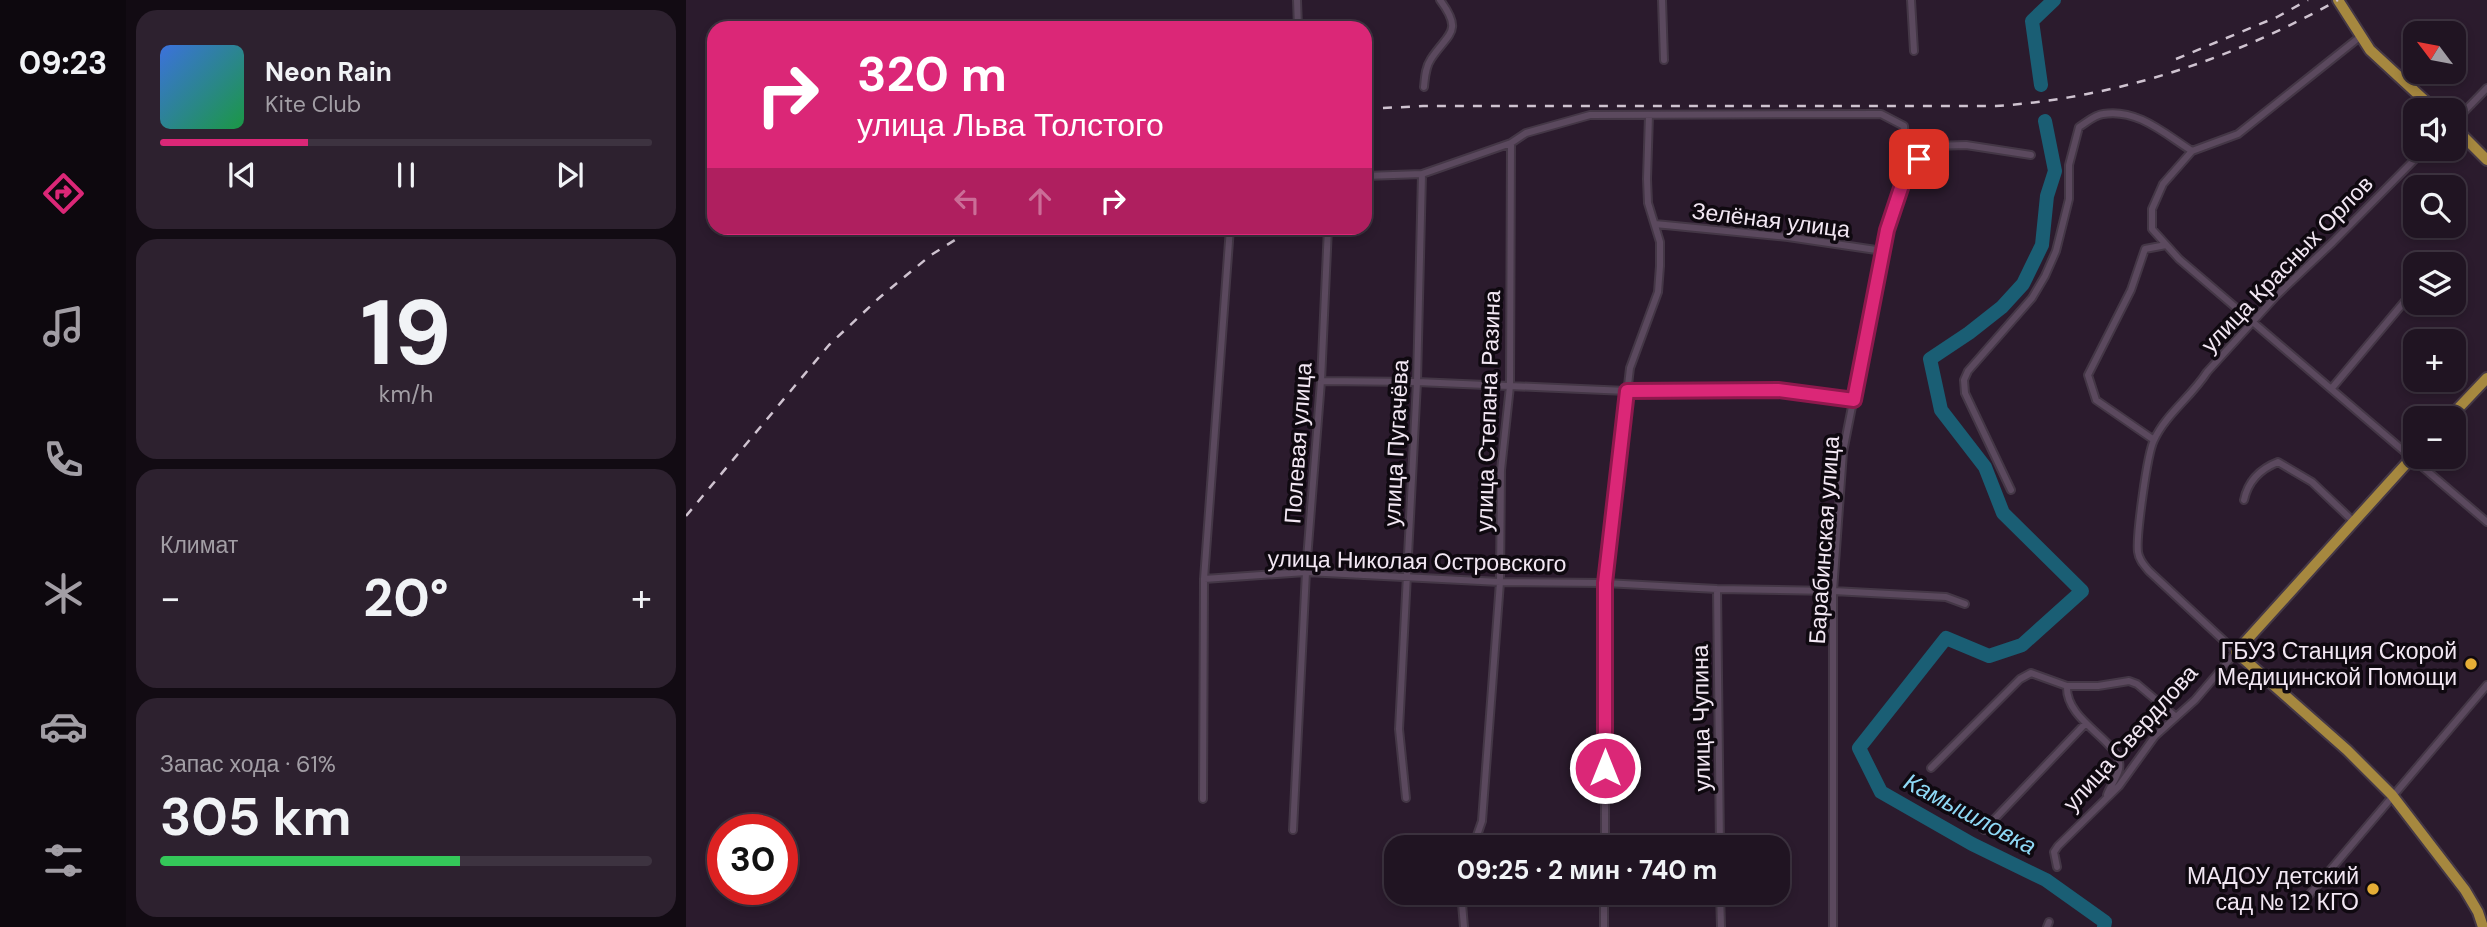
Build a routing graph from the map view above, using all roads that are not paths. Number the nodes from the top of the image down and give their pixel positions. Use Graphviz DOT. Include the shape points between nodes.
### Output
graph roads {
  1 [pos="1297,0"];
  2 [pos="1440,0"];
  3 [pos="1662,0"];
  4 [pos="1911,0"];
  5 [pos="2338,0"];
  6 [pos="1298,21"];
  7 [pos="2359,33"];
  8 [pos="1914,51"];
  9 [pos="1664,60"];
  10 [pos="1424,88"];
  11 [pos="2487,88"];
  12 [pos="2422,98"];
  13 [pos="2466,112"];
  14 [pos="1649,115"];
  15 [pos="2466,138"];
  16 [pos="1511,143"];
  17 [pos="2192,151"];
  18 [pos="2031,155"];
  19 [pos="2487,160"];
  20 [pos="2413,161"];
  21 [pos="1422,173"];
  22 [pos="1906,173"];
  23 [pos="1372,176"];
  24 [pos="1655,224"];
  25 [pos="1229,235"];
  26 [pos="1328,235"];
  27 [pos="2166,245"];
  28 [pos="1883,251"];
  29 [pos="2403,303"];
  30 [pos="2253,321"];
  31 [pos="2487,378"];
  32 [pos="1321,381"];
  33 [pos="1417,382"];
  34 [pos="1510,386"];
  35 [pos="2332,388"];
  36 [pos="1627,391"];
  37 [pos="1854,400"];
  38 [pos="2460,406"];
  39 [pos="2154,440"];
  40 [pos="2403,448"];
  41 [pos="2403,467"];
  42 [pos="2428,469"];
  43 [pos="2011,490"];
  44 [pos="2244,500"];
  45 [pos="2354,522"];
  46 [pos="2487,522"];
  47 [pos="1306,572"];
  48 [pos="1407,578"];
  49 [pos="1204,579"];
  50 [pos="1500,582"];
  51 [pos="1605,583"];
  52 [pos="1717,589"];
  53 [pos="1833,592"];
  54 [pos="1965,604"];
  55 [pos="2236,652"];
  56 [pos="2487,685"];
  57 [pos="2067,686"];
  58 [pos="2175,716"];
  59 [pos="2085,724"];
  60 [pos="1931,768"];
  61 [pos="2392,795"];
  62 [pos="1406,797"];
  63 [pos="2107,797"];
  64 [pos="1203,799"];
  65 [pos="1293,830"];
  66 [pos="1984,830"];
  67 [pos="1477,835"];
  68 [pos="1605,835"];
  69 [pos="1720,835"];
  70 [pos="2057,867"];
  71 [pos="2304,901"];
  72 [pos="1462,905"];
  73 [pos="1604,905"];
  74 [pos="1720,905"];
  75 [pos="1464,927"];
  76 [pos="1604,927"];
  77 [pos="1721,927"];
  78 [pos="1833,927"];
  79 [pos="2483,927"];
  1 -- 6 [label="street"];
  2 -- 10 [label="street" via="1452,16 1452,28 1429,61"];
  3 -- 9 [label="street"];
  4 -- 8 [label="street"];
  5 -- 7 [label="main road"];
  7 -- 12 [label="main road" via="2370,50"];
  7 -- 17 [label="street" via="2238,134"];
  11 -- 13 [label="street"];
  14 -- 16 [label="street" via="1590,115 1526,133"];
  14 -- 22 [label="street" via="1881,114 1904,126"];
  14 -- 24 [label="street" via="1648,203"];
  15 -- 19 [label="main road"];
  16 -- 21 [label="street"];
  16 -- 34 [label="street, улица Степана Разина"];
  17 -- 27 [label="street" via="2163,184 2151,209 2152,229"];
  17 -- 43 [label="street" via="2141,118 2120,113 2100,114 2079,127 2069,165 2069,199 2045,276 1964,380 1965,393"];
  18 -- 22 [label="street, Барабинская улица" via="1966,145 1932,146"];
  20 -- 30 [label="street, улица Красных Орлов"];
  21 -- 23 [label="street"];
  21 -- 33 [label="street, улица Пугачёва"];
  22 -- 28 [label="street, Барабинская улица"];
  24 -- 28 [label="street, Зелёная улица"];
  24 -- 36 [label="street" via="1660,242 1658,292 1630,368"];
  25 -- 49 [label="street"];
  26 -- 32 [label="street, Полевая улица"];
  27 -- 30 [label="street"];
  27 -- 39 [label="street" via="2145,249 2131,289 2088,375 2096,400"];
  28 -- 37 [label="street, Барабинская улица"];
  29 -- 35 [label="street"];
  30 -- 35 [label="street"];
  30 -- 39 [label="street, улица Красных Орлов"];
  31 -- 38 [label="main road"];
  32 -- 33 [label="street"];
  32 -- 47 [label="street, Полевая улица"];
  33 -- 34 [label="street"];
  33 -- 48 [label="street, улица Пугачёва"];
  34 -- 36 [label="street"];
  34 -- 50 [label="street, улица Степана Разина" via="1501,470"];
  35 -- 40 [label="street"];
  36 -- 37 [label="street" via="1778,390"];
  36 -- 51 [label="street"];
  37 -- 53 [label="street, Барабинская улица" via="1843,452"];
  39 -- 55 [label="street, улица Красных Орлов" via="2138,546 2142,564"];
  41 -- 45 [label="main road, улица Свердлова"];
  42 -- 46 [label="street"];
  44 -- 45 [label="street" via="2251,482 2278,462 2312,482"];
  45 -- 55 [label="main road, улица Свердлова"];
  47 -- 48 [label="street, улица Николая Островского"];
  47 -- 49 [label="street, улица Николая Островского"];
  47 -- 65 [label="street, Полевая улица"];
  48 -- 50 [label="street, улица Николая Островского"];
  48 -- 62 [label="street, улица Пугачёва" via="1399,729"];
  49 -- 64 [label="street"];
  50 -- 51 [label="street, улица Николая Островского"];
  50 -- 67 [label="street, улица Степана Разина" via="1482,821"];
  51 -- 52 [label="street, улица Николая Островского"];
  51 -- 68 [label="street"];
  52 -- 53 [label="street, улица Николая Островского"];
  52 -- 69 [label="street, улица Чупина"];
  53 -- 54 [label="street, улица Николая Островского" via="1946,597"];
  53 -- 78 [label="street, Барабинская улица"];
  55 -- 58 [label="street, улица Свердлова"];
  55 -- 61 [label="main road"];
  56 -- 61 [label="street"];
  57 -- 58 [label="street" via="2129,681"];
  57 -- 59 [label="street" via="2069,704"];
  57 -- 60 [label="street" via="2031,673 2020,679"];
  58 -- 63 [label="street, улица Свердлова"];
  59 -- 63 [label="street" via="2119,762"];
  59 -- 66 [label="street"];
  61 -- 71 [label="street"];
  61 -- 79 [label="main road" via="2465,890"];
  63 -- 70 [label="street, улица Свердлова" via="2058,846 2054,852"];
  72 -- 75 [label="street"];
  73 -- 76 [label="street"];
  74 -- 77 [label="street"];
}
